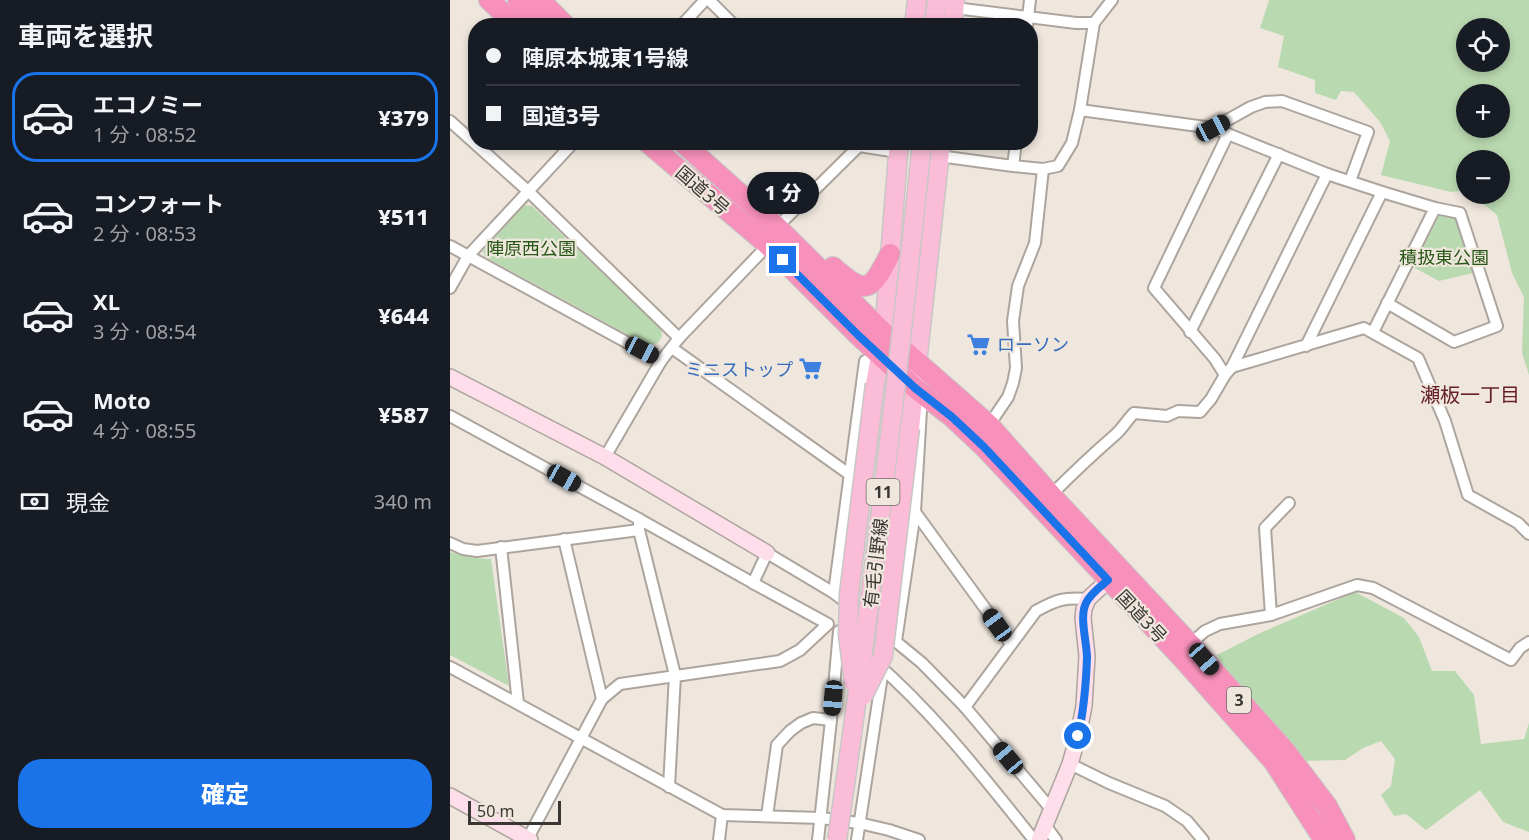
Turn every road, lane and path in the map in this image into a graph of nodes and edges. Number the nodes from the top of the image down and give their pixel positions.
1 (489, 0) edge
2 (518, 0) edge
3 (540, 0) edge
4 (707, 0) edge
5 (917, 0) edge
6 (937, 0) edge
7 (1030, 0) edge
8 (1112, 0) edge
9 (954, 11) edge
10 (508, 18) edge
11 (537, 18) edge
12 (558, 18) edge
13 (689, 18) edge
14 (726, 18) edge
15 (915, 18) edge
16 (935, 18) edge
17 (1006, 18) edge
18 (1028, 18) edge
19 (1038, 21) edge
20 (1094, 23) junction
21 (1080, 111) junction
22 (450, 121) edge
23 (1213, 128) junction
24 (1228, 134) junction
25 (468, 137) edge
26 (482, 150) edge
27 (567, 150) edge
28 (656, 150) edge
29 (691, 150) edge
30 (852, 150) edge
31 (899, 150) edge
32 (921, 150) edge
33 (940, 150) edge
34 (944, 150) edge
35 (1015, 150) edge
36 (1279, 154) junction
37 (1013, 166) junction
38 (1043, 169) junction
39 (1328, 174) junction
40 (1350, 181) junction
41 (528, 192) junction
42 (1382, 192) junction
43 (1435, 208) junction
44 (777, 227) junction
45 (768, 245) junction
46 (450, 246) edge
47 (890, 254) junction
48 (468, 256) junction
49 (450, 288) edge
50 (1387, 303) junction
51 (1190, 332) junction
52 (1373, 332) junction
53 (884, 333) junction
54 (679, 338) junction
55 (1306, 346) junction
56 (672, 348) junction
57 (880, 355) junction
58 (661, 361) junction
59 (916, 362) junction
60 (1229, 371) junction
61 (450, 376) edge
62 (915, 388) junction
63 (450, 416) edge
64 (989, 425) junction
65 (604, 457) junction
66 (849, 474) junction
67 (1051, 495) junction
68 (1289, 503) dead end
69 (915, 512) junction
70 (639, 524) junction
71 (1529, 534) edge
72 (564, 539) junction
73 (450, 543) edge
74 (501, 547) junction
75 (766, 553) junction
76 (1114, 574) junction
77 (753, 583) junction
78 (834, 593) junction
79 (1088, 600) junction
80 (1271, 615) junction
81 (828, 624) junction
82 (839, 632) junction
83 (896, 641) junction
84 (1529, 642) edge
85 (1011, 644) junction
86 (1190, 644) junction
87 (450, 667) edge
88 (883, 669) junction
89 (675, 675) junction
90 (602, 699) junction
91 (518, 703) junction
92 (965, 707) junction
93 (857, 708) junction
94 (831, 720) junction
95 (582, 739) junction
96 (1070, 764) junction
97 (669, 787) junction
98 (450, 796) edge
99 (1051, 809) junction
100 (722, 815) junction
101 (767, 816) junction
102 (821, 818) junction
103 (859, 823) junction
104 (1045, 825) junction
105 (528, 840) edge
106 (719, 840) edge
107 (818, 840) edge
108 (837, 840) edge
109 (857, 840) edge
110 (919, 840) edge
111 (1034, 840) edge
112 (1039, 840) edge
113 (1056, 840) edge
114 (1203, 840) edge
115 (1324, 840) edge
116 (1345, 840) edge

1 - 10 highway
2 - 11 highway
3 - 12 highway
4 - 13 street
4 - 14 street
5 - 15 main road
6 - 16 main road
7 - 18 street
8 - 20 street
9 - 17 street
19 - 20 street
20 - 21 street
21 - 23 street
21 - 38 street
22 - 25 street
23 - 24 street
23 - 40 street
24 - 36 street
24 - 51 street
26 - 41 street
27 - 41 street
28 - 45 highway, 国道3号 / 3
29 - 44 highway, 国道3号 / 3
30 - 44 street
31 - 47 main road
32 - 93 main road, 有毛引野線 / 11, bridge
33 - 59 main road
34 - 37 street
35 - 37 street
36 - 39 street
36 - 51 street
37 - 38 street
38 - 64 street
39 - 40 street
39 - 60 street
40 - 42 street
41 - 48 street
41 - 54 street
42 - 43 street
42 - 55 street
43 - 50 street
43 - 50 street
44 - 47 highway
44 - 53 highway, 国道3号 / 3
45 - 54 street
45 - 57 highway, 国道3号 / 3
46 - 48 street
47 - 53 main road
48 - 49 street
48 - 58 street
50 - 52 street
51 - 60 street
52 - 55 street
52 - 71 street
53 - 57 main road
53 - 59 highway, 国道3号 / 3
54 - 56 street
55 - 60 street
56 - 58 street
56 - 66 street
57 - 62 highway, 国道3号 / 3
57 - 66 street
57 - 93 main road, bridge
58 - 65 street
59 - 62 main road
59 - 64 highway, 国道3号 / 3
60 - 67 street
61 - 65 street
62 - 69 street
62 - 76 highway, 国道3号 / 3
62 - 93 main road, bridge
63 - 70 street
64 - 67 highway, 国道3号 / 3
65 - 75 street
66 - 69 street
66 - 78 street
67 - 76 highway, 国道3号 / 3
68 - 80 street
69 - 83 street
69 - 85 street
70 - 72 street
70 - 77 street
70 - 89 street
72 - 74 street
72 - 90 street
73 - 74 street
74 - 91 street
75 - 77 street
75 - 78 street
76 - 79 street
76 - 86 highway, 国道3号 / 3
76 - 115 highway, 国道3号 / 3
77 - 81 street
78 - 83 street
79 - 85 street
79 - 96 street
80 - 84 street
80 - 86 street
81 - 82 street
81 - 89 street
82 - 88 street
82 - 94 street
83 - 92 street
85 - 92 street
86 - 116 highway, 国道3号 / 3
87 - 91 street
88 - 103 street
88 - 111 street
89 - 90 street
89 - 97 street
90 - 95 street
91 - 95 street
92 - 99 street
93 - 108 main road, 有毛引野線 / 11, bridge
94 - 101 street
94 - 102 street
95 - 97 street
95 - 105 street
96 - 99 street
96 - 114 street
97 - 100 street
98 - 105 street
99 - 104 street
100 - 101 street
100 - 106 street
101 - 102 street
102 - 103 street
102 - 107 street
103 - 109 street
103 - 110 street
104 - 112 street
104 - 113 street

